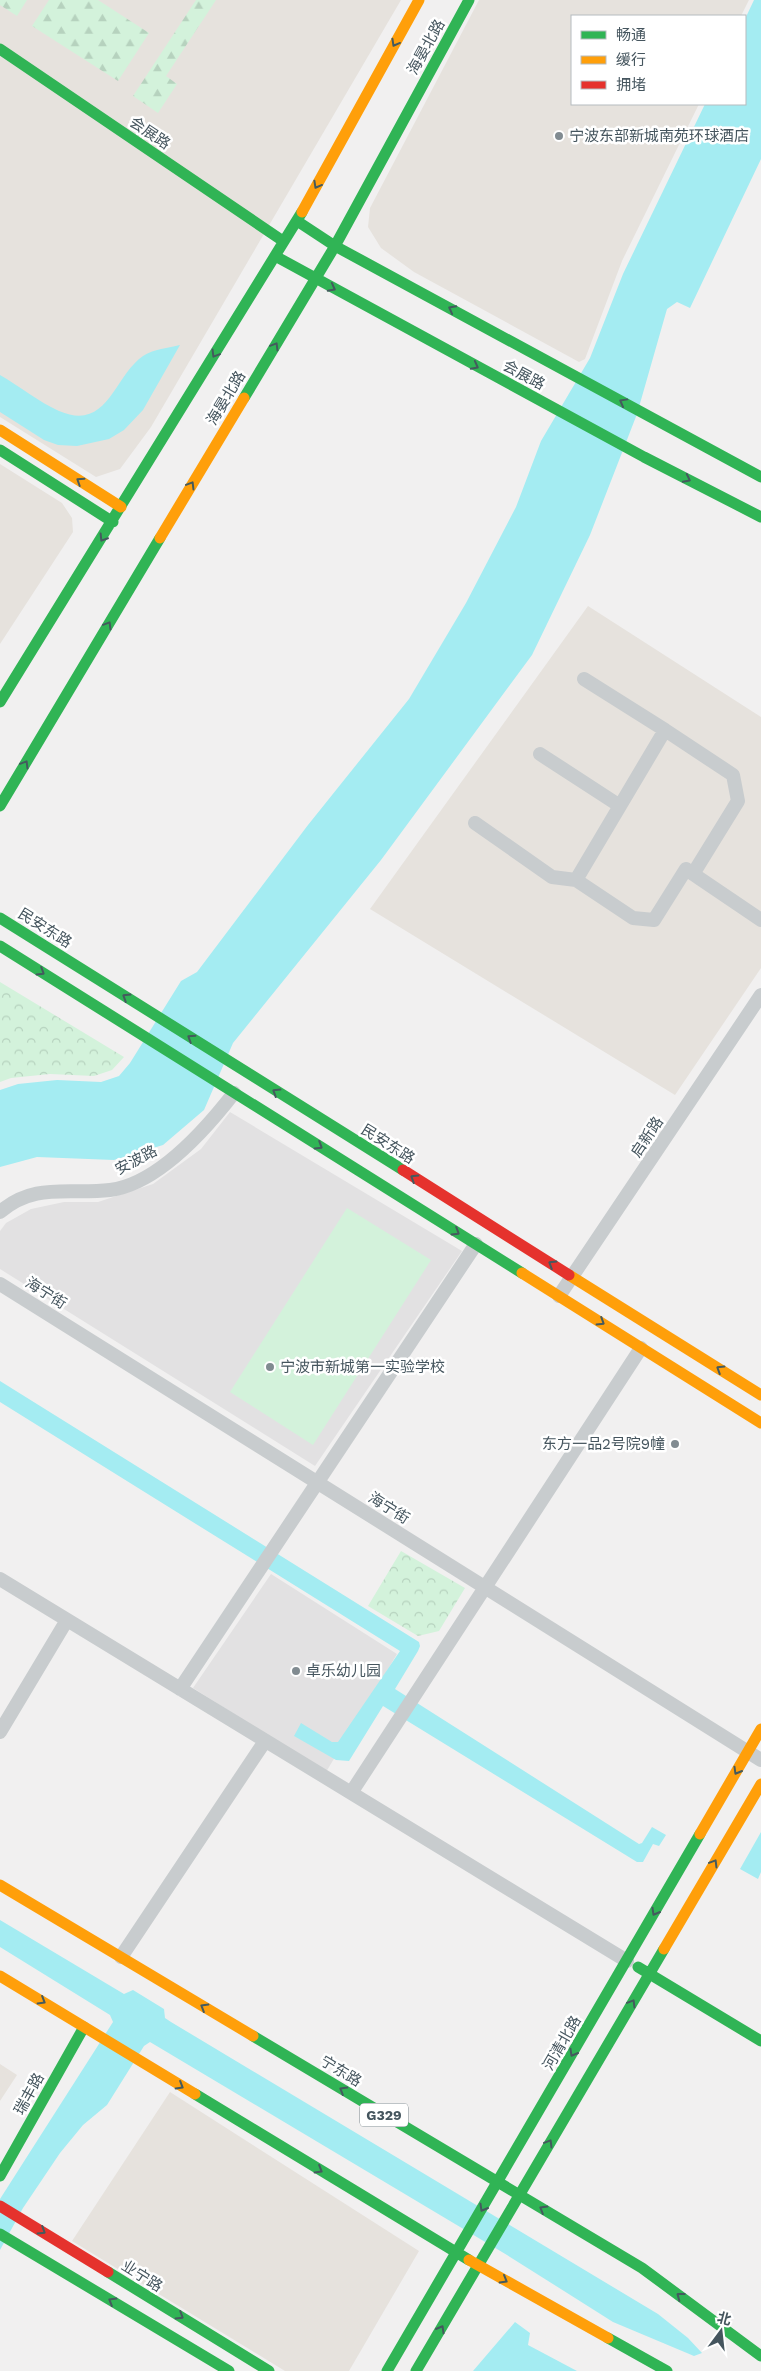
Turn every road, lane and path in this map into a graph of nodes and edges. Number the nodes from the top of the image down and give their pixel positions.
1 (419, 0) edge
2 (469, 0) edge
3 (0, 50) edge
4 (297, 221) junction
5 (283, 241) junction
6 (335, 246) junction
7 (275, 256) junction
8 (315, 279) junction
9 (0, 430) edge
10 (0, 450) edge
11 (761, 477) edge
12 (121, 507) junction
13 (761, 517) edge
14 (112, 522) junction
15 (584, 679) dead end
16 (0, 702) edge
17 (665, 730) junction
18 (540, 754) dead end
19 (0, 806) edge
20 (620, 806) junction
21 (475, 823) dead end
22 (692, 874) junction
23 (576, 880) junction
24 (0, 918) edge
25 (761, 920) edge
26 (0, 946) edge
27 (761, 995) edge
28 (234, 1093) junction
29 (0, 1212) edge
30 (476, 1244) junction
31 (572, 1277) junction
32 (0, 1284) edge
33 (559, 1296) junction
34 (641, 1348) junction
35 (761, 1395) edge
36 (761, 1423) edge
37 (317, 1482) junction
38 (0, 1579) edge
39 (486, 1588) junction
40 (67, 1620) junction
41 (180, 1689) junction
42 (761, 1729) edge
43 (0, 1732) edge
44 (265, 1741) junction
45 (748, 1752) junction
46 (761, 1760) edge
47 (761, 1784) edge
48 (351, 1793) junction
49 (0, 1884) edge
50 (121, 1957) junction
51 (627, 1961) junction
52 (649, 1974) junction
53 (0, 1976) edge
54 (84, 2027) junction
55 (761, 2041) edge
56 (0, 2176) edge
57 (497, 2183) junction
58 (518, 2195) junction
59 (0, 2206) edge
60 (0, 2234) edge
61 (457, 2253) junction
62 (477, 2265) junction
63 (761, 2356) edge
64 (229, 2371) edge
65 (269, 2371) edge
66 (387, 2371) edge
67 (416, 2371) edge
68 (667, 2371) edge

1 -> 4 main road, 海晏北路
2 - 6 main road, 海晏北路
3 - 5 main road, 会展路
4 - 5 main road, 海晏北路
4 - 6 main road, 会展路
5 - 7 main road, 海晏北路
6 - 8 main road, 海晏北路
11 -> 6 main road, 会展路
7 - 8 main road, 会展路
7 -> 12 main road, 海晏北路
8 -> 13 main road, 会展路
19 -> 8 main road, 海晏北路
12 -> 9 main road
10 - 14 main road
12 - 14 main road, 海晏北路
14 -> 16 main road, 海晏北路
15 - 17 street
17 - 20 street
17 - 22 street
18 - 20 street
20 - 23 street
21 - 23 street
22 - 23 street
22 - 25 street
31 -> 24 main road, 民安东路
26 -> 28 main road
27 - 31 street, 启新路
28 - 29 street, 安波路
28 -> 30 main road
30 - 33 main road
30 - 37 street
31 - 33 street, 启新路
35 -> 31 main road, 民安东路
32 - 37 street, 海宁街
33 -> 34 main road
34 - 36 main road
34 - 39 street
37 - 39 street, 海宁街
37 - 41 street
38 - 40 street
39 - 45 street, 海宁街
39 - 48 street
40 - 41 street
40 - 43 street
41 - 44 street
42 - 45 main road, 河清北路
44 - 48 street
44 - 50 street
45 - 46 street, 海宁街
45 -> 51 main road, 河清北路
52 -> 47 main road
48 - 51 street
49 - 50 main road, 宁东路 / G329
57 -> 50 main road, 宁东路 / G329
51 - 52 main road
51 -> 57 main road, 河清北路
52 - 55 main road
58 -> 52 main road
53 -> 54 main road
54 - 56 main road, 瑞丰路
54 -> 61 main road
57 - 58 main road, 宁东路 / G329
57 -> 61 main road, 河清北路
58 - 62 main road
63 -> 58 main road, 宁东路 / G329
59 -> 65 main road, 业宁路
64 -> 60 main road
61 - 62 main road
61 - 66 main road, 河清北路
67 -> 62 main road
62 -> 68 main road

